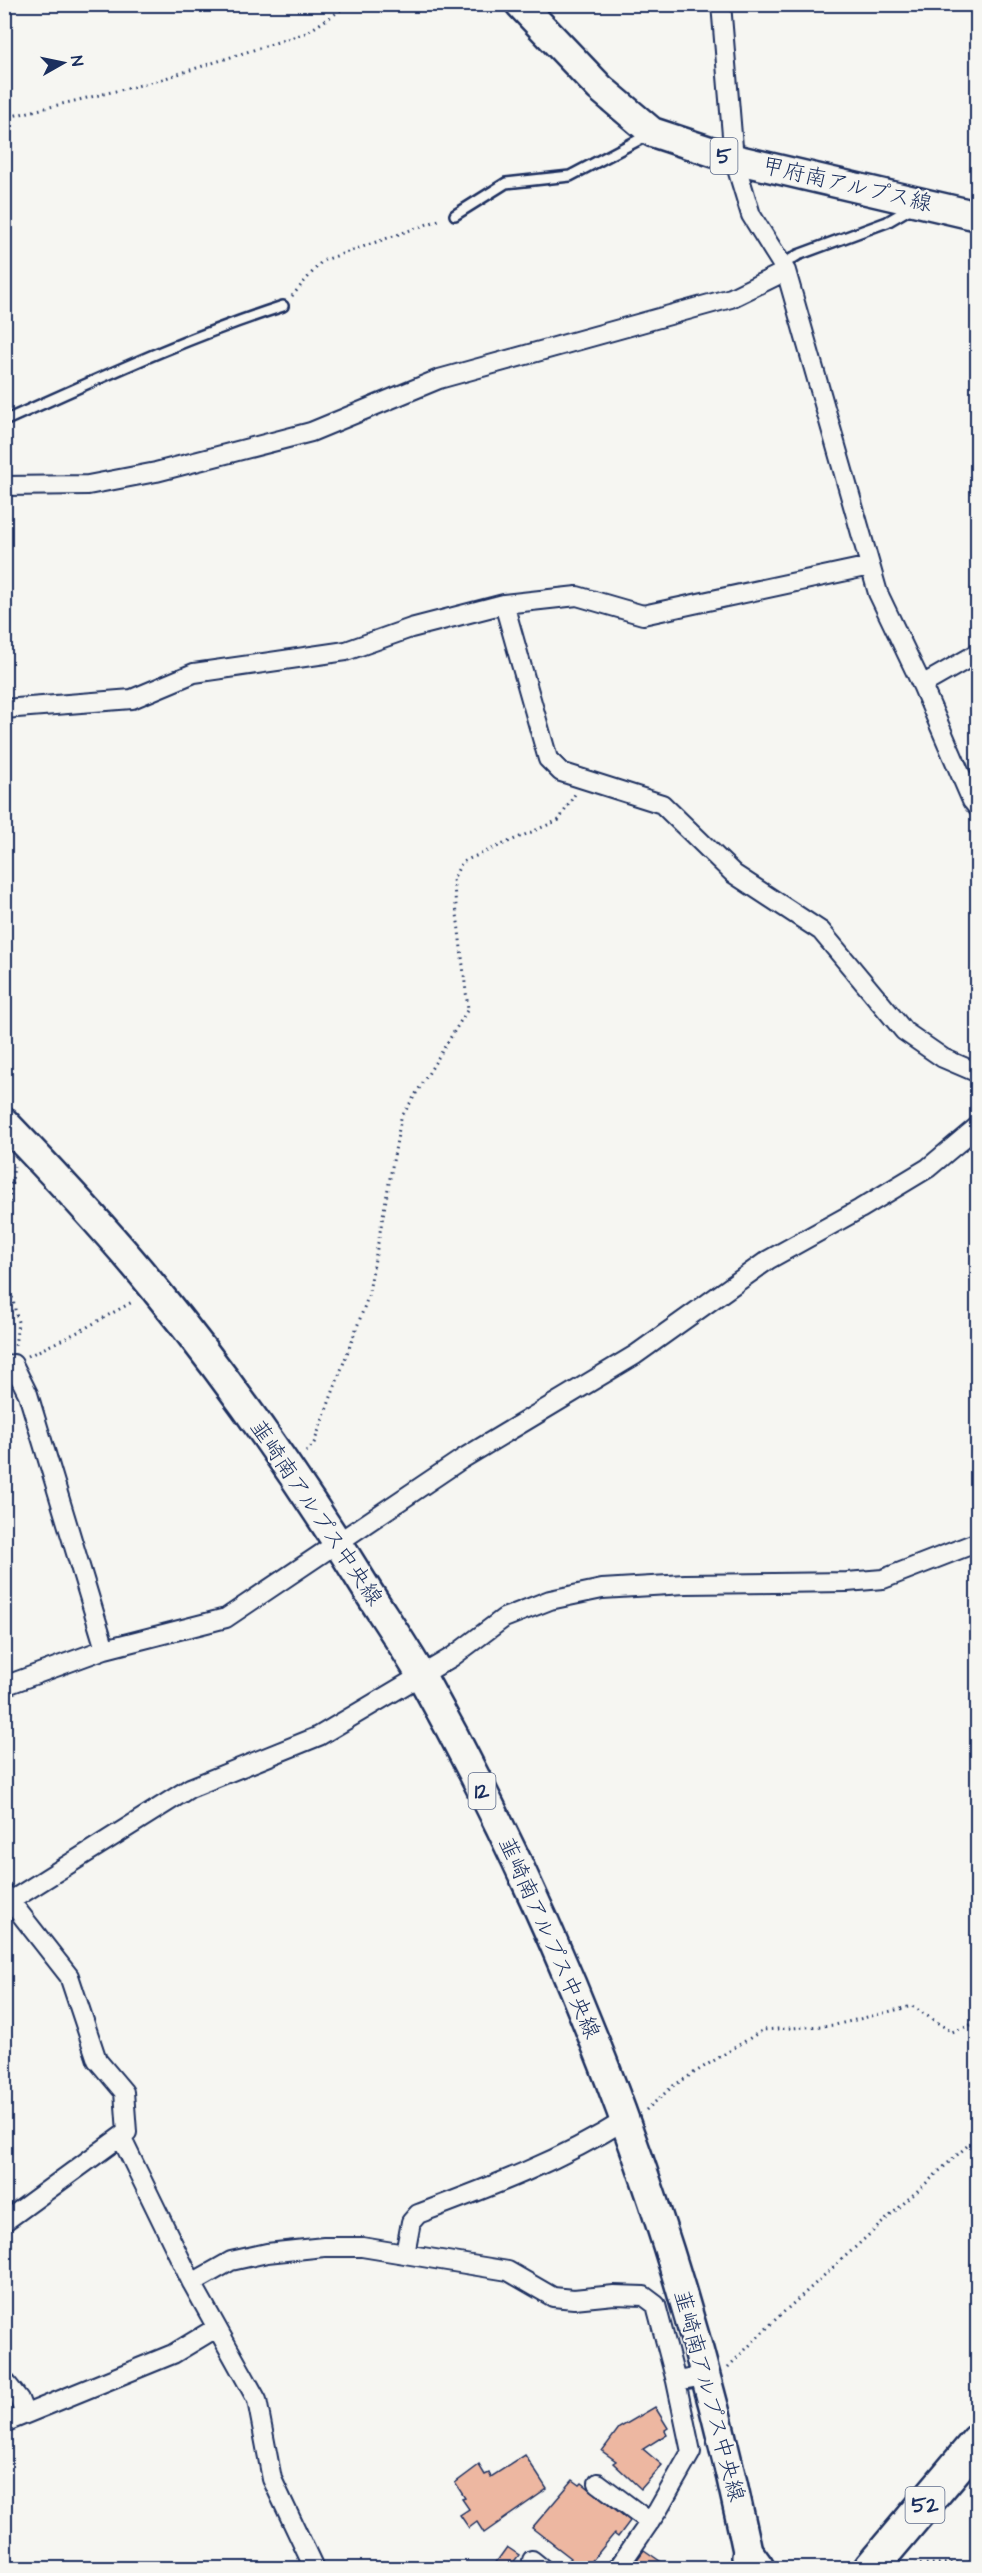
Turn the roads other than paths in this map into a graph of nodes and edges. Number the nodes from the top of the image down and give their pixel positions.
1 (520, 4) edge
2 (721, 4) edge
3 (652, 132) junction
4 (734, 159) junction
5 (924, 201) junction
6 (455, 215) road end
7 (978, 216) edge
8 (784, 268) junction
9 (283, 306) road end
10 (4, 421) edge
11 (4, 486) edge
12 (870, 566) junction
13 (504, 604) junction
14 (978, 653) edge
15 (922, 685) junction
16 (4, 709) edge
17 (978, 808) edge
18 (978, 1073) edge
19 (4, 1122) edge
20 (978, 1126) edge
21 (9, 1368) edge
22 (337, 1541) junction
23 (978, 1542) edge
24 (105, 1650) junction
25 (421, 1675) junction
26 (4, 1686) edge
27 (6, 1899) edge
28 (625, 2120) junction
29 (121, 2136) junction
30 (4, 2222) edge
31 (405, 2254) junction
32 (192, 2283) junction
33 (216, 2328) junction
34 (705, 2376) junction
35 (4, 2380) edge
36 (676, 2381) junction
37 (25, 2414) junction
38 (4, 2423) edge
39 (978, 2441) edge
40 (598, 2483) dead end
41 (650, 2522) junction
42 (752, 2564) edge
43 (872, 2567) edge
44 (314, 2568) edge
45 (618, 2568) edge

1 - 3 main road, 甲府南アルプス線 / 5
2 - 4 street
3 - 4 main road, 甲府南アルプス線 / 5
3 - 6 lane
4 - 5 main road, 甲府南アルプス線 / 5
4 - 8 street
5 - 7 main road, 甲府南アルプス線 / 5
5 - 8 lane
8 - 11 street
8 - 12 street
9 - 10 lane
12 - 13 street
12 - 15 street
13 - 16 street
13 - 18 street
14 - 15 street
15 - 17 street
19 - 22 main road, 韮崎南アルプス中央線 / 12
20 - 22 street
21 - 24 street
22 - 24 street
22 - 25 main road, 韮崎南アルプス中央線 / 12
23 - 25 street
24 - 26 street
25 - 27 street
25 - 28 main road, 韮崎南アルプス中央線 / 12
27 - 29 street
28 - 31 street
28 - 34 main road, 韮崎南アルプス中央線 / 12
29 - 30 street
29 - 32 street
31 - 32 street
31 - 36 street
32 - 33 street
33 - 37 street
33 - 44 street
34 - 36 street
34 - 42 main road, 韮崎南アルプス中央線 / 12
35 - 37 street
36 - 41 street
37 - 38 street
39 - 43 highway, 52
40 - 41 street
41 - 45 street

